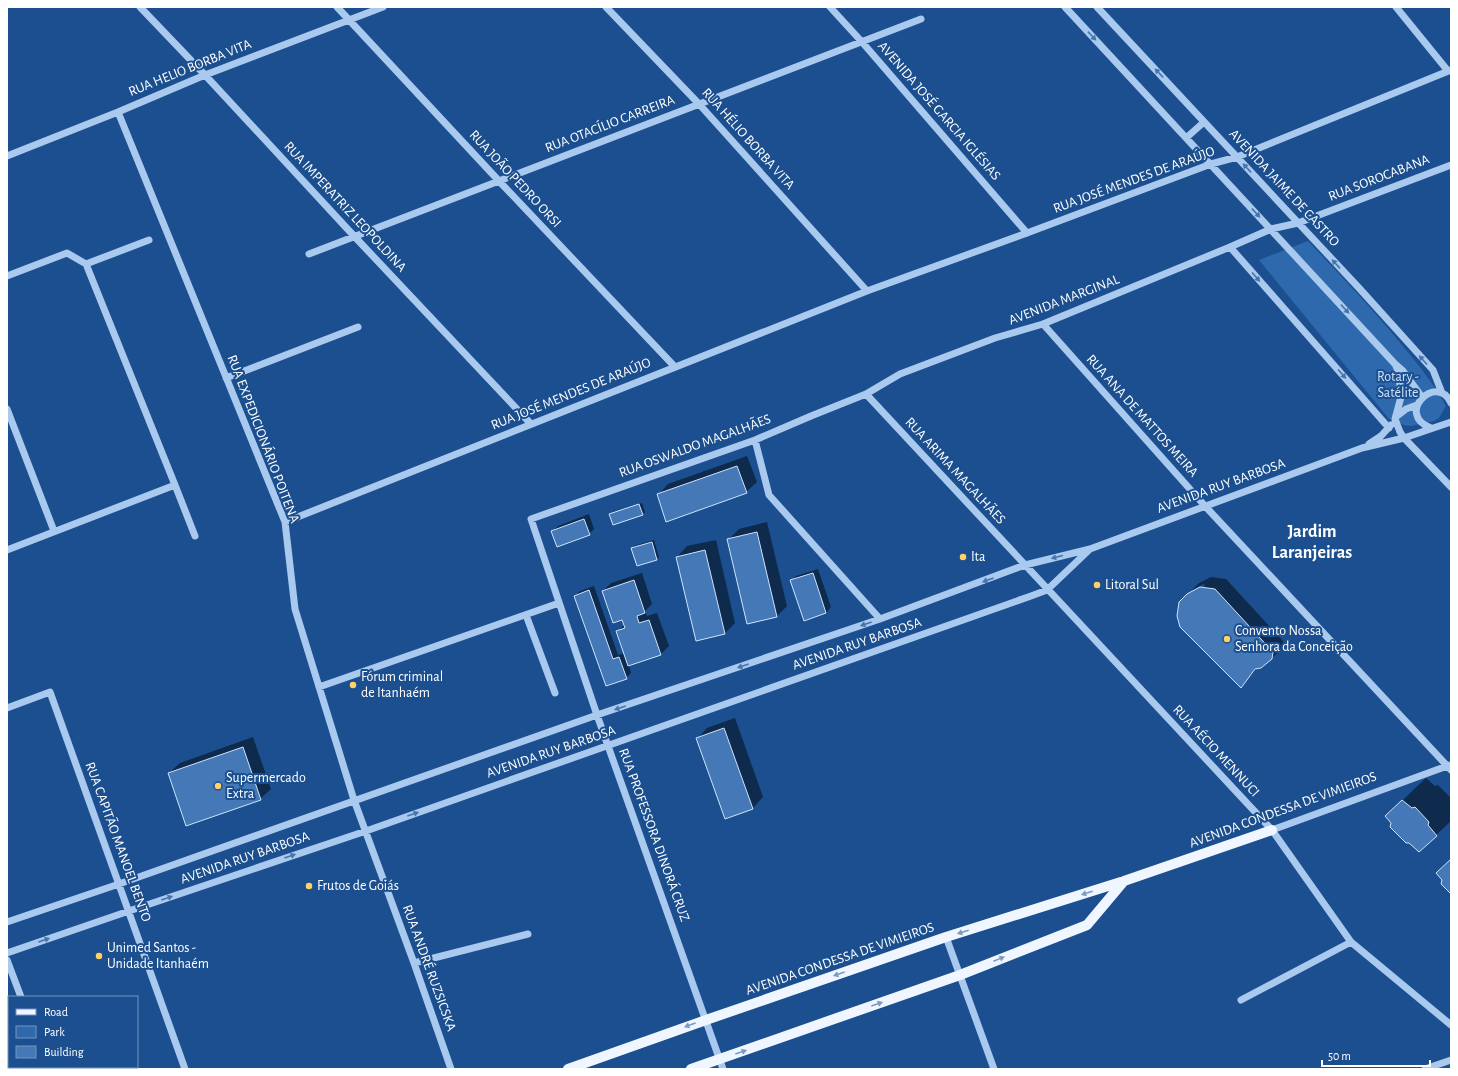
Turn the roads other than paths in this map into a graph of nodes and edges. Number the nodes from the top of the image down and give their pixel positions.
1 (140, 7) edge
2 (337, 7) edge
3 (383, 7) edge
4 (606, 7) edge
5 (830, 7) edge
6 (1065, 7) edge
7 (1097, 7) edge
8 (1396, 7) edge
9 (921, 19) dead end
10 (350, 20) junction
11 (862, 42) junction
12 (1449, 70) edge
13 (205, 75) junction
14 (699, 104) junction
15 (118, 112) junction
16 (1204, 122) junction
17 (1186, 138) junction
18 (7, 156) edge
19 (1237, 157) junction
20 (1210, 164) junction
21 (1451, 165) edge
22 (499, 181) junction
23 (1298, 223) junction
24 (1271, 229) junction
25 (1027, 233) junction
26 (354, 236) junction
27 (149, 240) dead end
28 (1230, 247) junction
29 (309, 254) dead end
30 (86, 264) junction
31 (7, 276) edge
32 (867, 291) junction
33 (1043, 324) junction
34 (358, 327) dead end
35 (1395, 364) junction
36 (675, 367) junction
37 (226, 378) junction
38 (1442, 393) junction
39 (866, 394) junction
40 (1422, 397) junction
41 (1450, 400) edge
42 (1417, 405) junction
43 (7, 409) edge
44 (1395, 419) junction
45 (1450, 421) edge
46 (531, 424) junction
47 (1389, 428) junction
48 (1431, 428) junction
49 (1404, 438) junction
50 (755, 440) junction
51 (1362, 448) junction
52 (175, 485) junction
53 (1451, 487) edge
54 (1205, 506) junction
55 (531, 519) joint
56 (285, 522) junction
57 (54, 531) junction
58 (195, 536) dead end
59 (1090, 549) junction
60 (7, 550) edge
61 (1024, 565) junction
62 (1047, 590) junction
63 (559, 603) junction
64 (526, 615) junction
65 (880, 619) junction
66 (319, 687) junction
67 (555, 693) dead end
68 (7, 708) edge
69 (597, 715) junction
70 (608, 746) junction
71 (1450, 767) edge
72 (354, 800) junction
73 (1272, 830) junction
74 (366, 831) junction
75 (1124, 881) junction
76 (119, 884) junction
77 (129, 911) junction
78 (7, 922) edge
79 (528, 934) dead end
80 (946, 938) junction
81 (1351, 942) junction
82 (7, 953) edge
83 (7, 960) edge
84 (414, 963) junction
85 (960, 975) junction
86 (21, 996) edge
87 (1241, 1000) dead end
88 (706, 1020) junction
89 (1451, 1025) edge
90 (1451, 1060) edge
91 (721, 1064) edge
92 (185, 1069) edge
93 (451, 1069) edge
94 (568, 1069) edge
95 (691, 1069) edge
96 (994, 1069) edge
97 (1425, 1069) edge

1 - 13 street, RUA IMPERATRIZ LEOPOLDINA
2 - 10 street, RUA JOÃO PEDRO ORSI
3 - 10 street, RUA HELIO BORBA VITA
4 - 14 street, RUA HÉLIO BORBA VITA
5 - 11 street, AVENIDA JOSÉ GARCIA IGLÉSIAS
6 -> 17 street
16 -> 7 street, AVENIDA JAIME DE CASTRO
8 - 12 street
9 - 11 street, RUA OTACÍLIO CARREIRA
10 - 13 street, RUA HELIO BORBA VITA
10 - 22 street, RUA JOÃO PEDRO ORSI
11 - 14 street, RUA OTACÍLIO CARREIRA
11 - 25 street, AVENIDA JOSÉ GARCIA IGLÉSIAS
12 - 19 street, RUA JOSÉ MENDES DE ARAÚJO
13 - 15 street, RUA HELIO BORBA VITA
13 - 26 street, RUA IMPERATRIZ LEOPOLDINA
14 - 22 street, RUA OTACÍLIO CARREIRA
14 - 32 street, RUA HÉLIO BORBA VITA
15 - 18 street, RUA HELIO BORBA VITA
15 - 37 street, RUA EXPEDICIONÁRIO POITENA
16 - 17 street
16 - 19 street, AVENIDA JAIME DE CASTRO
17 - 20 street
19 - 20 street, RUA JOSÉ MENDES DE ARAÚJO
23 -> 19 street, AVENIDA JAIME DE CASTRO
20 -> 24 street
20 - 25 street, RUA JOSÉ MENDES DE ARAÚJO
21 - 23 street, RUA SOROCABANA
22 - 26 street, RUA OTACÍLIO CARREIRA
22 - 36 street, RUA JOÃO PEDRO ORSI
23 - 24 street, RUA SOROCABANA
38 -> 23 street, AVENIDA JAIME DE CASTRO
24 - 28 street, AVENIDA MARGINAL
24 -> 35 street
25 - 32 street, RUA JOSÉ MENDES DE ARAÚJO
26 - 29 street, RUA OTACÍLIO CARREIRA
26 - 46 street, RUA IMPERATRIZ LEOPOLDINA
27 - 30 street
28 - 33 street, AVENIDA MARGINAL
28 -> 47 street
30 - 31 street
30 - 52 street
32 - 36 street, RUA JOSÉ MENDES DE ARAÚJO
33 - 39 street, AVENIDA MARGINAL
33 - 54 street, RUA ANA DE MATTOS MEIRA
34 - 37 street
35 - 40 street
35 - 44 street
36 - 46 street, RUA JOSÉ MENDES DE ARAÚJO
37 - 56 street, RUA EXPEDICIONÁRIO POITENA
38 - 40 street
38 - 41 street
39 - 50 street, RUA OSWALDO MAGALHÃES
39 - 61 street, RUA ARIMA MAGALHÃES
40 - 42 street
42 - 44 street, AVENIDA RUY BARBOSA
42 - 48 street
43 - 57 street
44 - 47 street, AVENIDA RUY BARBOSA
44 - 49 street
45 - 48 street, AVENIDA RUY BARBOSA
46 - 56 street, RUA JOSÉ MENDES DE ARAÚJO
47 - 51 street, AVENIDA RUY BARBOSA
48 - 49 street, AVENIDA RUY BARBOSA
49 - 51 street, AVENIDA RUY BARBOSA
49 - 53 street
50 - 55 street, RUA OSWALDO MAGALHÃES
50 - 65 street
51 - 54 street, AVENIDA RUY BARBOSA
52 - 57 street
52 - 58 street
54 - 59 street, AVENIDA RUY BARBOSA
54 - 71 street, RUA ANA DE MATTOS MEIRA
55 - 63 street, RUA PROFESSORA DINORÁ CRUZ
56 - 66 street, RUA EXPEDICIONÁRIO POITENA
57 - 60 street
59 -> 61 street, AVENIDA RUY BARBOSA
59 - 62 street, AVENIDA RUY BARBOSA
61 - 62 street, RUA AÉCIO MENNUCI
61 -> 65 street, AVENIDA RUY BARBOSA
62 - 70 street, AVENIDA RUY BARBOSA
62 - 73 street, RUA AÉCIO MENNUCI
63 - 64 street
63 - 69 street, RUA PROFESSORA DINORÁ CRUZ
64 - 66 street
64 - 67 street
65 -> 69 street, AVENIDA RUY BARBOSA
66 - 72 street, RUA EXPEDICIONÁRIO POITENA
68 - 76 street, RUA CAPITÃO MANOEL BENTO
69 - 70 street, RUA PROFESSORA DINORÁ CRUZ
69 - 72 street, AVENIDA RUY BARBOSA
74 -> 70 street, AVENIDA RUY BARBOSA
70 - 88 street, RUA PROFESSORA DINORÁ CRUZ
71 - 73 street, AVENIDA CONDESSA DE VIMIEIROS
72 - 74 street, RUA EXPEDICIONÁRIO POITENA
72 - 76 street, AVENIDA RUY BARBOSA
73 - 75 main road, AVENIDA CONDESSA DE VIMIEIROS
73 - 81 street, RUA AÉCIO MENNUCI
77 -> 74 street, AVENIDA RUY BARBOSA
74 - 84 street, RUA ANDRÉ RUZSICSKA
75 -> 80 main road, AVENIDA CONDESSA DE VIMIEIROS
85 -> 75 main road
76 - 77 street, RUA CAPITÃO MANOEL BENTO
76 - 78 street, AVENIDA RUY BARBOSA
82 -> 77 street, AVENIDA RUY BARBOSA
77 - 92 street, RUA CAPITÃO MANOEL BENTO
79 - 84 street
80 - 85 street
80 -> 88 main road, AVENIDA CONDESSA DE VIMIEIROS
81 - 87 street
81 - 89 street, RUA AÉCIO MENNUCI
83 - 86 street
84 - 93 street, RUA ANDRÉ RUZSICSKA
91 -> 85 main road
85 - 96 street
88 - 91 street, RUA PROFESSORA DINORÁ CRUZ
88 -> 94 main road, AVENIDA CONDESSA DE VIMIEIROS
90 - 97 street
91 - 95 main road

